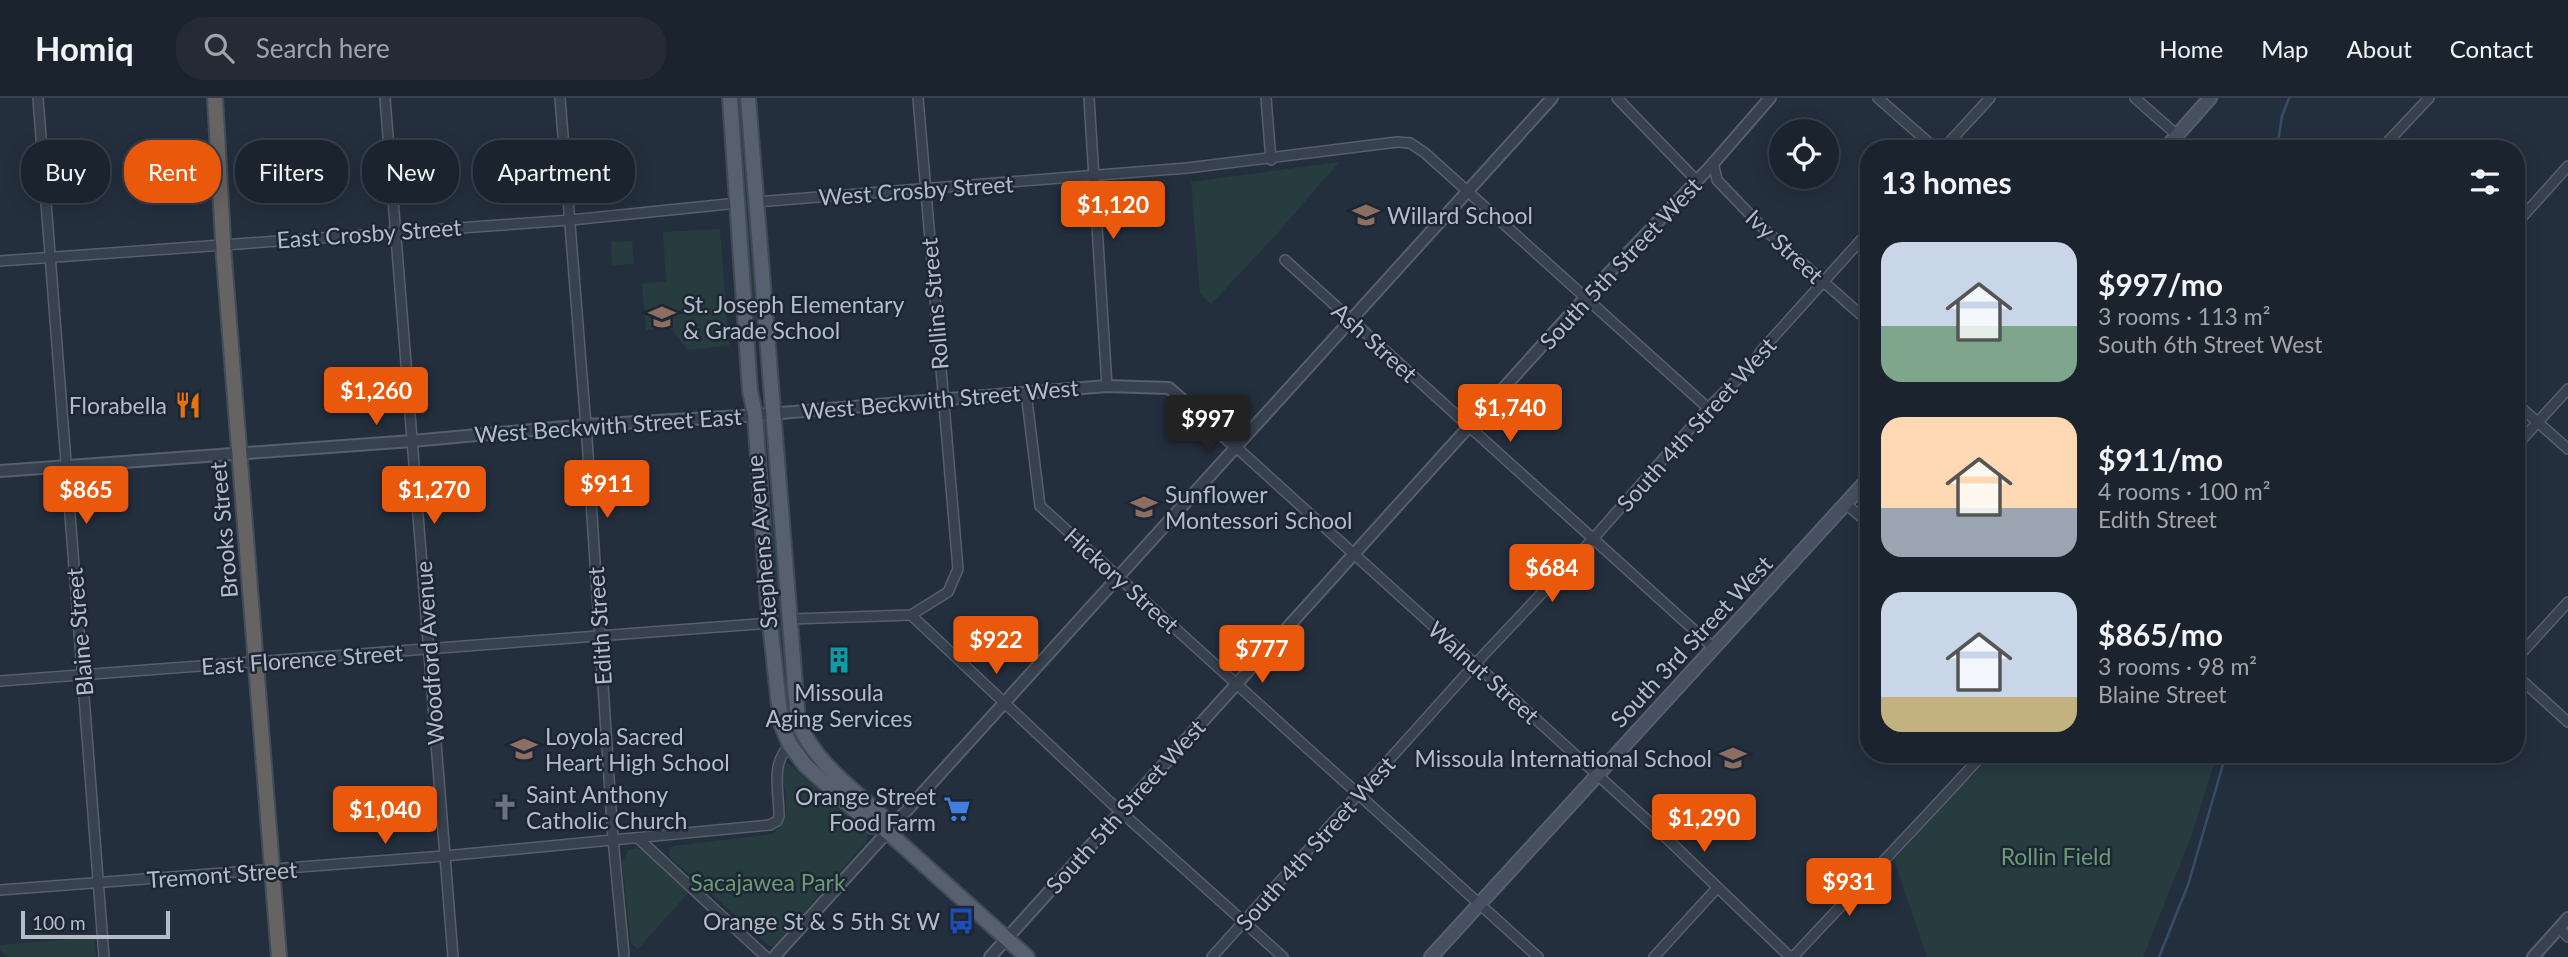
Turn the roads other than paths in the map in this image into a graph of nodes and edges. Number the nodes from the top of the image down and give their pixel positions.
1 (38, 98) edge
2 (215, 98) edge
3 (385, 98) edge
4 (560, 98) edge
5 (730, 98) edge
6 (748, 98) edge
7 (918, 98) edge
8 (1089, 98) edge
9 (1266, 98) edge
10 (1552, 98) edge
11 (1617, 98) edge
12 (1770, 98) edge
13 (1878, 98) edge
14 (1990, 98) edge
15 (2135, 98) edge
16 (2210, 98) edge
17 (2429, 98) edge
18 (2177, 135) junction
19 (1926, 140) edge
20 (1951, 140) edge
21 (2173, 140) edge
22 (2389, 140) edge
23 (1271, 160) junction
24 (1713, 162) junction
25 (2568, 166) edge
26 (1094, 176) junction
27 (1696, 180) junction
28 (924, 190) junction
29 (1467, 192) junction
30 (755, 202) junction
31 (737, 203) junction
32 (2525, 214) edge
33 (571, 220) junction
34 (396, 230) junction
35 (1860, 241) edge
36 (223, 243) junction
37 (52, 257) junction
38 (1285, 260) dead end
39 (0, 261) edge
40 (1824, 282) junction
41 (1585, 298) junction
42 (1860, 314) edge
43 (1351, 321) junction
44 (1107, 386) junction
45 (2568, 389) edge
46 (1026, 392) junction
47 (942, 398) junction
48 (1708, 408) junction
49 (2525, 411) edge
50 (773, 413) junction
51 (755, 414) junction
52 (2538, 422) junction
53 (586, 425) junction
54 (1469, 427) junction
55 (2525, 436) edge
56 (412, 441) junction
57 (1236, 447) junction
58 (2568, 449) edge
59 (239, 452) junction
60 (66, 466) junction
61 (0, 471) edge
62 (1860, 488) edge
63 (1846, 504) junction
64 (1860, 516) edge
65 (1592, 540) junction
66 (1353, 555) junction
67 (1119, 578) junction
68 (2568, 601) edge
69 (911, 615) junction
70 (790, 619) junction
71 (771, 623) junction
72 (600, 636) junction
73 (1714, 649) junction
74 (2525, 649) edge
75 (429, 650) junction
76 (257, 662) junction
77 (1476, 663) junction
78 (83, 675) junction
79 (0, 681) edge
80 (1237, 682) junction
81 (2525, 683) edge
82 (1004, 705) junction
83 (2568, 722) edge
84 (790, 745) junction
85 (1975, 763) edge
86 (1596, 774) junction
87 (1360, 794) junction
88 (1120, 811) junction
89 (884, 829) junction
90 (613, 839) junction
91 (639, 839) junction
92 (444, 856) junction
93 (273, 870) junction
94 (99, 883) junction
95 (1717, 888) junction
96 (0, 890) edge
97 (1480, 903) junction
98 (2568, 918) edge
99 (1243, 922) junction
100 (2563, 933) edge
101 (1007, 938) junction
102 (623, 949) dead end
103 (104, 957) edge
104 (279, 957) edge
105 (453, 957) edge
106 (766, 957) edge
107 (774, 957) edge
108 (989, 957) edge
109 (1027, 957) edge
110 (1212, 957) edge
111 (1283, 957) edge
112 (1431, 957) edge
113 (1538, 957) edge
114 (1654, 957) edge
115 (1792, 957) edge
116 (2533, 957) edge

1 - 37 street, Blaine Street
2 - 36 highway, Brooks Street
3 - 34 street, Woodford Avenue
4 - 33 street, Edith Street
5 - 31 main road, Stephens Avenue
6 - 30 main road, Stephens Avenue
7 - 28 street, Rollins Street
8 - 26 street
9 - 23 street
10 - 29 street
11 - 27 street
12 - 24 street, South 5th Street West
13 - 19 street
14 - 20 street
15 - 18 street
16 - 18 main road
17 - 22 street
18 - 21 main road
23 - 26 street, West Crosby Street
23 - 29 street, West Crosby Street
24 - 27 street, South 5th Street West
24 - 40 street, Ivy Street
25 - 32 street
26 - 28 street, West Crosby Street
26 - 44 street
27 - 41 street, South 5th Street West
28 - 30 street, West Crosby Street
28 - 47 street, Rollins Street
29 - 41 street
29 - 43 street
30 - 50 main road, Stephens Avenue
31 - 33 street, East Crosby Street
31 - 51 main road, Stephens Avenue
33 - 34 street, East Crosby Street
33 - 53 street, Edith Street
34 - 36 street, East Crosby Street
34 - 56 street, Woodford Avenue
35 - 40 street, South 4th Street West
36 - 37 street, East Crosby Street
36 - 59 highway, Brooks Street
37 - 39 street, East Crosby Street
37 - 60 street, Blaine Street
38 - 43 street, Ash Street
40 - 42 street, Ivy Street
40 - 48 street, South 4th Street West
41 - 48 street
41 - 54 street, South 5th Street West
43 - 54 street, Ash Street
43 - 57 street
44 - 46 street, West Beckwith Street West
44 - 57 street, West Beckwith Street West
45 - 52 street
46 - 47 street, West Beckwith Street West
46 - 67 street, Hickory Street
47 - 50 street, West Beckwith Street West
47 - 69 street, Rollins Street
48 - 65 street, South 4th Street West
49 - 52 street
50 - 51 street, West Beckwith Street West
50 - 70 main road, Stephens Avenue
51 - 53 street, West Beckwith Street East
51 - 71 main road, Stephens Avenue
52 - 55 street
52 - 58 street
53 - 56 street, West Beckwith Street East
53 - 72 street, Edith Street
54 - 65 street, Ash Street
54 - 66 street, South 5th Street West
56 - 59 street, West Beckwith Street East
56 - 75 street, Woodford Avenue
57 - 66 street, Walnut Street
57 - 67 street
59 - 60 street, West Beckwith Street East
59 - 76 highway, Brooks Street
60 - 61 street, West Beckwith Street East
60 - 78 street, Blaine Street
62 - 63 main road, South 3rd Street West
63 - 64 street
63 - 73 main road, South 3rd Street West
65 - 73 street, Ash Street
65 - 77 street, South 4th Street West
66 - 77 street, Walnut Street
66 - 80 street, South 5th Street West
67 - 80 street, Hickory Street
67 - 82 street
68 - 74 street
69 - 70 street
69 - 82 street
70 - 89 main road, Stephens Avenue
71 - 72 street, East Florence Street
71 - 84 main road, Stephens Avenue
72 - 75 street, East Florence Street
72 - 90 street, Edith Street
73 - 86 main road, South 3rd Street West
75 - 76 street, East Florence Street
75 - 92 street, Woodford Avenue
76 - 78 street, East Florence Street
76 - 93 highway, Brooks Street
77 - 86 street, Walnut Street
77 - 87 street, South 4th Street West
78 - 79 street, East Florence Street
78 - 94 street, Blaine Street
80 - 87 street, Hickory Street
80 - 88 street, South 5th Street West
81 - 83 street
82 - 88 street
82 - 89 street
84 - 89 main road, Stephens Avenue
84 - 91 street, Tremont Street
85 - 115 street
86 - 95 street, Walnut Street
86 - 97 main road, South 3rd Street West
87 - 97 street, Hickory Street
87 - 99 street, South 4th Street West
88 - 99 street
88 - 101 street, South 5th Street West
89 - 101 main road
89 - 107 street
90 - 91 street, Tremont Street
90 - 92 street, Tremont Street
90 - 102 street, Edith Street
91 - 106 street
92 - 93 street, Tremont Street
92 - 105 street, Woodford Avenue
93 - 94 street, Tremont Street
93 - 104 highway, Brooks Street
94 - 96 street, Tremont Street
94 - 103 street, Blaine Street
95 - 114 street
95 - 115 street, Walnut Street
97 - 112 main road, South 3rd Street West
97 - 113 street, Hickory Street
98 - 100 street
99 - 110 street, South 4th Street West
99 - 111 street
100 - 116 street
101 - 108 street, South 5th Street West
101 - 109 main road

